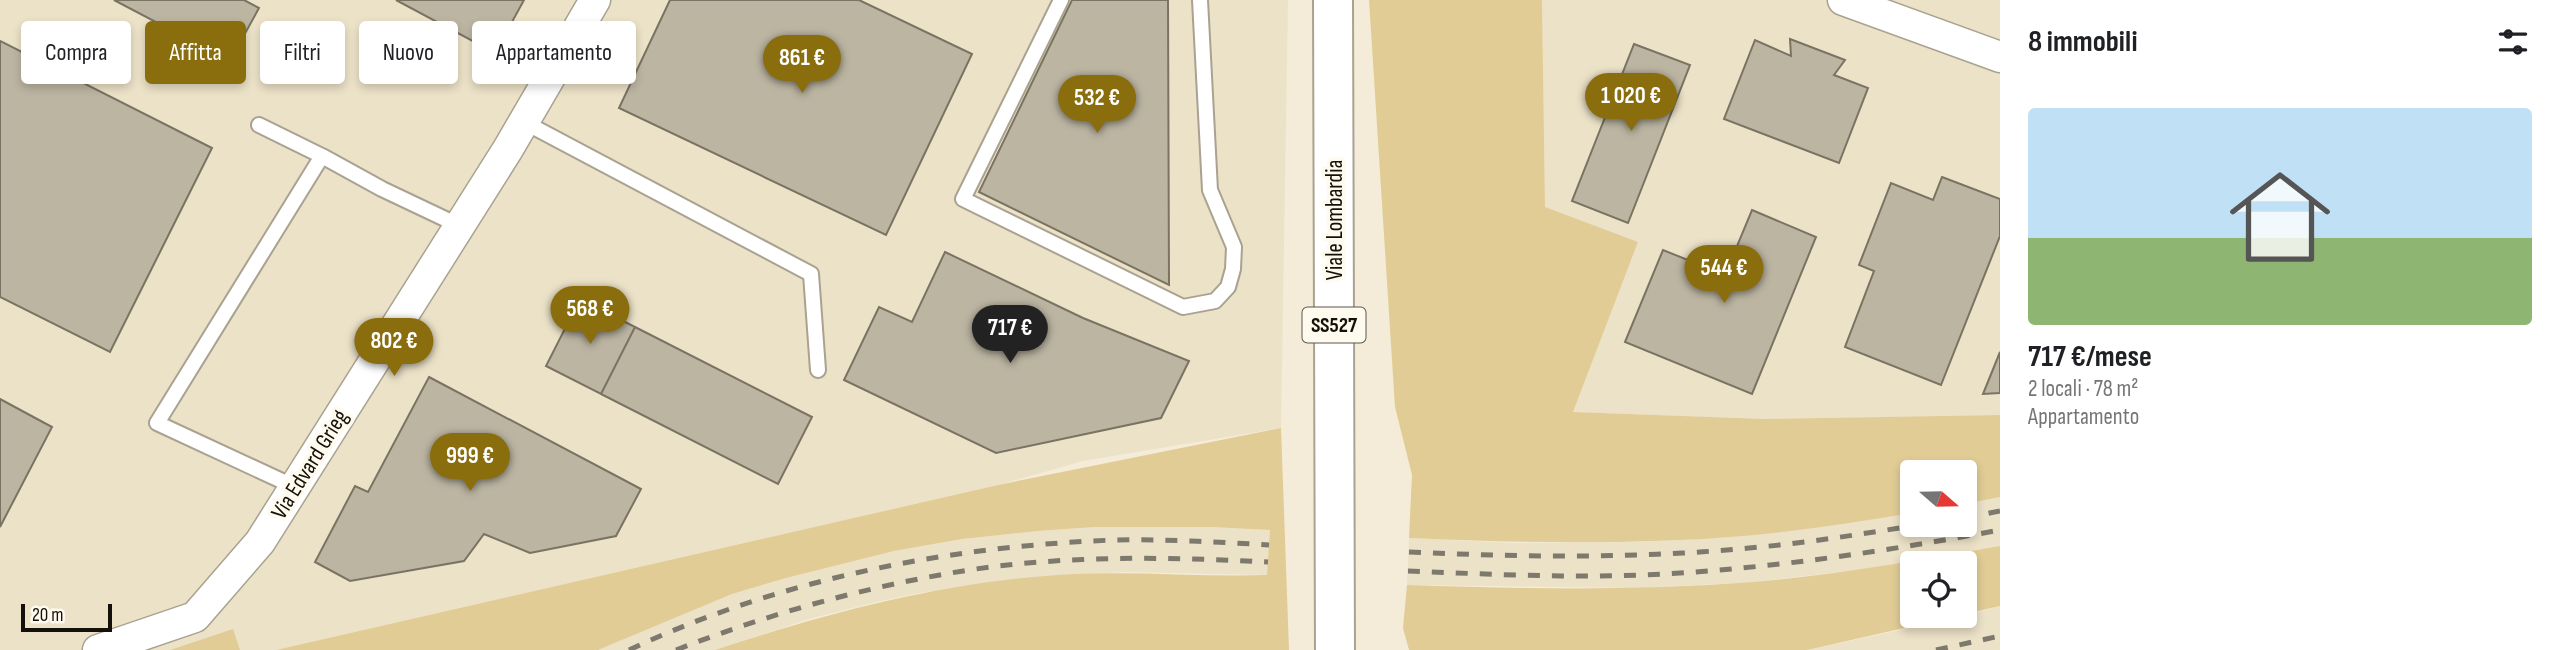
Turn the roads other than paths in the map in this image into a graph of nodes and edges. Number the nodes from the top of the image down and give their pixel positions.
1 (595, 0) edge
2 (1061, 0) edge
3 (1200, 0) edge
4 (1333, 0) edge
5 (1861, 3) edge
6 (2000, 57) edge
7 (524, 122) junction
8 (259, 125) dead end
9 (322, 156) junction
10 (460, 226) junction
11 (818, 370) dead end
12 (295, 487) junction
13 (99, 650) edge
14 (1335, 650) edge

1 - 7 street, Via Edvard Grieg
2 - 3 lane
4 - 14 main road, Viale Lombardia / SS527
5 - 6 street
7 - 10 street, Via Edvard Grieg
7 - 11 lane
8 - 9 lane
9 - 10 lane
9 - 12 lane
10 - 12 street, Via Edvard Grieg
12 - 13 street, Via Edvard Grieg

